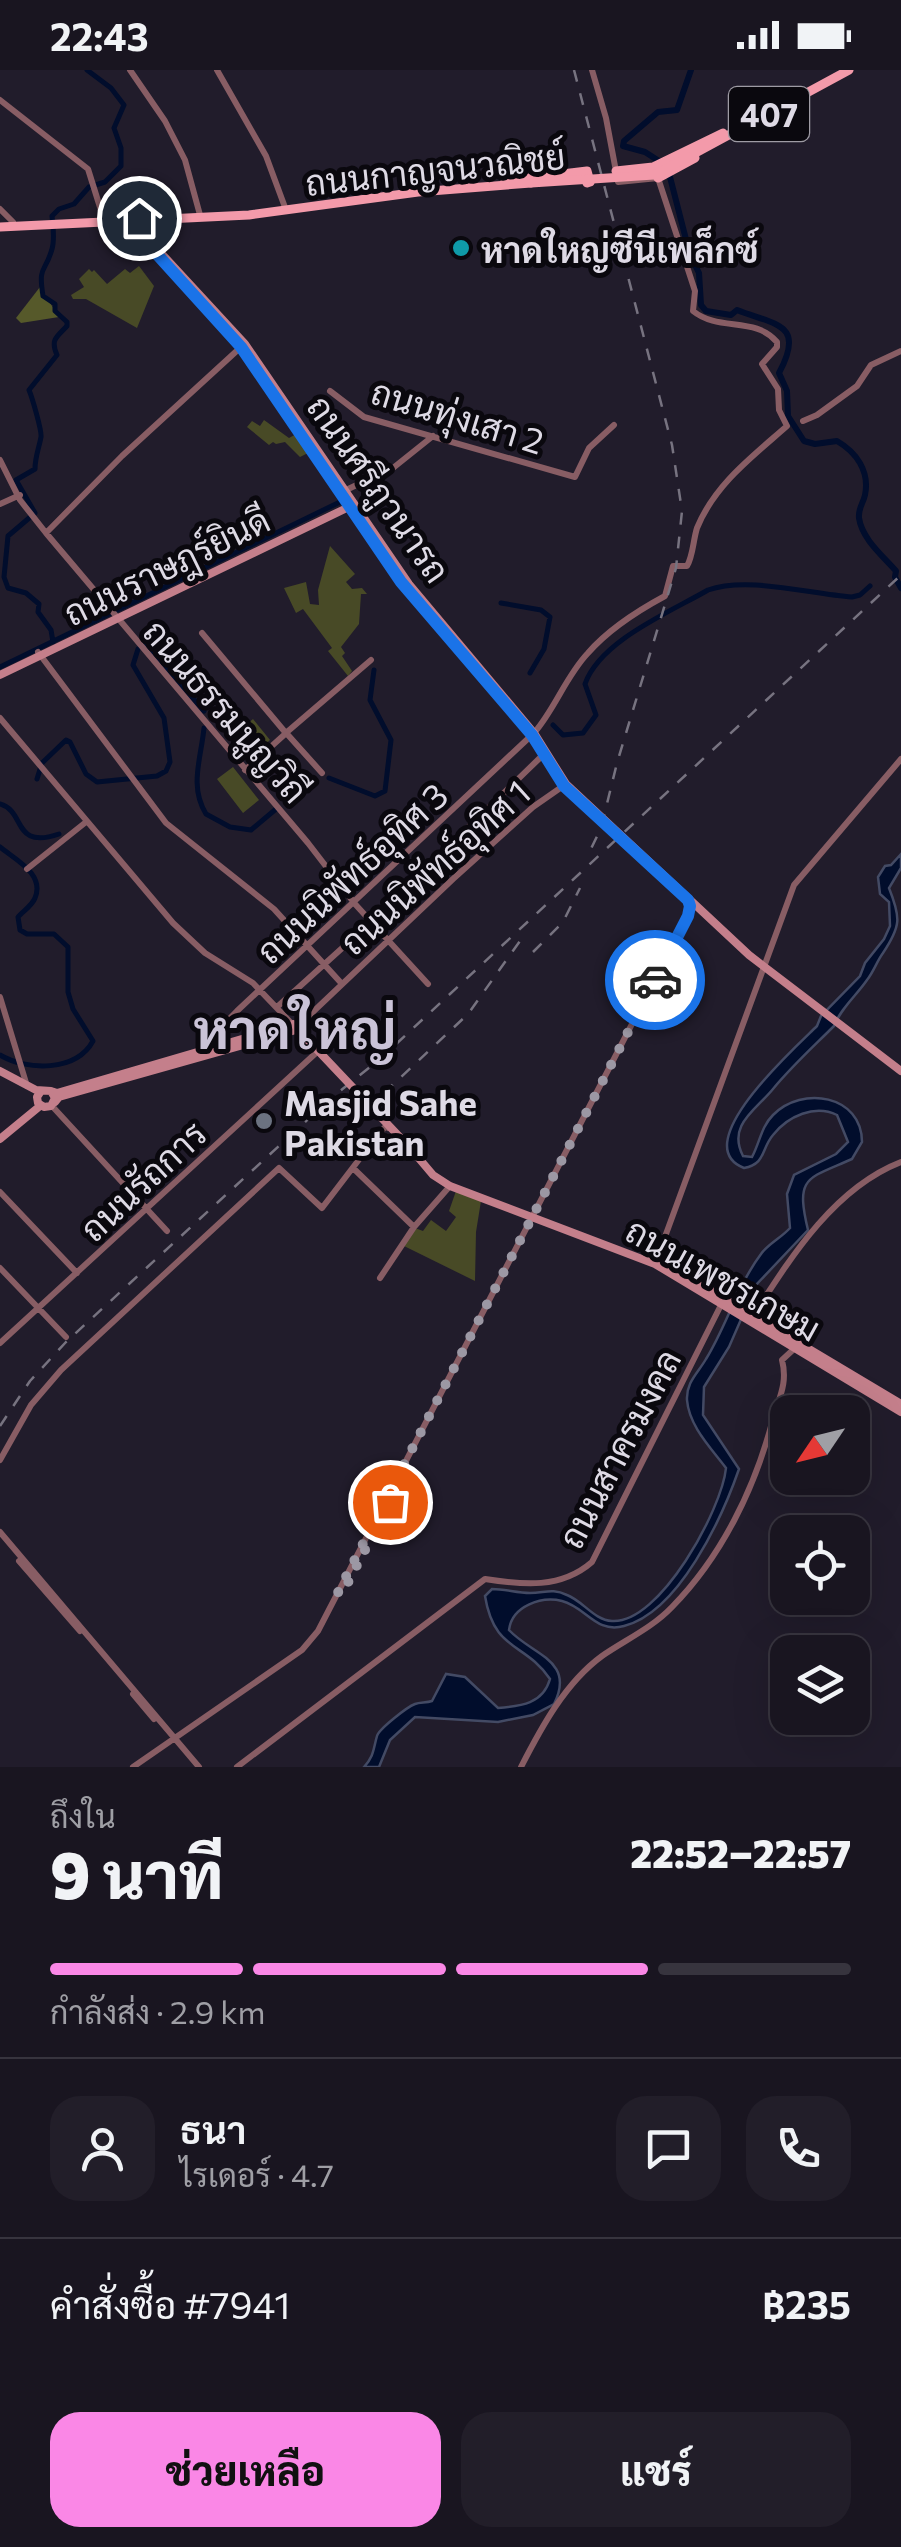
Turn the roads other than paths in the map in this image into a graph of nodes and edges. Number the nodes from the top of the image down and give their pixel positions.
1 (130, 70) edge
2 (217, 70) edge
3 (592, 70) edge
4 (838, 70) edge
5 (850, 70) edge
6 (0, 100) edge
7 (724, 135) junction
8 (616, 170) joint
9 (663, 170) junction
10 (505, 181) junction
11 (531, 181) junction
12 (493, 186) junction
13 (396, 193) junction
14 (286, 209) junction
15 (200, 215) junction
16 (104, 220) junction
17 (5, 222) edge
18 (132, 223) junction
19 (53, 225) junction
20 (243, 346) junction
21 (901, 351) edge
22 (330, 391) dead end
23 (803, 421) dead end
24 (614, 425) dead end
25 (434, 435) junction
26 (0, 458) edge
27 (19, 496) junction
28 (348, 499) junction
29 (0, 504) edge
30 (48, 533) junction
31 (114, 615) junction
32 (202, 633) dead end
33 (39, 654) junction
34 (371, 660) dead end
35 (0, 672) edge
36 (0, 718) edge
37 (286, 734) junction
38 (533, 734) junction
39 (546, 753) junction
40 (901, 759) edge
41 (246, 768) junction
42 (322, 773) dead end
43 (565, 785) junction
44 (86, 822) junction
45 (29, 868) dead end
46 (355, 904) junction
47 (697, 907) junction
48 (371, 922) junction
49 (387, 940) junction
50 (308, 947) junction
51 (324, 964) junction
52 (764, 968) junction
53 (342, 984) junction
54 (428, 984) dead end
55 (261, 990) junction
56 (0, 998) edge
57 (277, 1006) junction
58 (295, 1026) junction
59 (214, 1047) junction
60 (318, 1050) junction
61 (901, 1072) edge
62 (0, 1074) edge
63 (337, 1074) dead end
64 (27, 1086) junction
65 (42, 1097) junction
66 (53, 1104) junction
67 (0, 1139) edge
68 (411, 1147) junction
69 (901, 1162) edge
70 (353, 1168) junction
71 (435, 1173) junction
72 (450, 1186) junction
73 (0, 1192) edge
74 (146, 1210) junction
75 (536, 1215) junction
76 (414, 1227) junction
77 (166, 1231) dead end
78 (656, 1261) junction
79 (0, 1268) edge
80 (77, 1273) junction
81 (380, 1278) dead end
82 (502, 1282) junction
83 (726, 1304) junction
84 (37, 1310) junction
85 (486, 1311) junction
86 (751, 1316) junction
87 (0, 1343) edge
88 (72, 1344) junction
89 (796, 1348) junction
90 (827, 1364) junction
91 (901, 1408) edge
92 (0, 1460) edge
93 (0, 1534) edge
94 (175, 1740) junction
95 (133, 1767) edge
96 (140, 1767) edge
97 (197, 1767) edge
98 (238, 1767) edge
99 (520, 1767) edge

1 - 15 street
2 - 14 street
3 - 8 street
4 - 7 main road, ถนนกาญจนวณิชย์ / 407
5 - 7 main road, ถนนกาญจนวณิชย์ / 407
6 - 16 street
7 - 9 main road
7 - 11 main road, ถนนกาญจนวณิชย์ / 407, bridge
8 - 9 main road
9 - 38 street, ถนนนิพัทธ์อุทิศ 3
10 - 11 main road, ถนนกาญจนวณิชย์
10 - 12 main road
10 - 13 main road, ถนนกาญจนวณิชย์
11 - 12 main road, ถนนกาญจนวณิชย์
12 - 13 main road, ถนนกาญจนวณิชย์
13 - 14 main road, ถนนกาญจนวณิชย์
14 - 15 main road, ถนนกาญจนวณิชย์
14 - 18 main road, ถนนกาญจนวณิชย์
15 - 18 main road, ถนนกาญจนวณิชย์
16 - 18 main road, ถนนกาญจนวณิชย์
16 - 19 main road, ถนนกาญจนวณิชย์
17 - 19 main road, ถนนกาญจนวณิชย์
18 - 19 main road, ถนนกาญจนวณิชย์
18 - 20 main road, ถนนศรีภูวนารถ
20 - 28 main road, ถนนศรีภูวนารถ
20 - 30 street
21 - 23 street
22 - 25 street, ถนนทุ่งเสา 2
24 - 25 street, ถนนทุ่งเสา 2
25 - 28 street
26 - 27 street, ถนนธรรมนูญวิถี
27 - 29 street
27 - 30 street, ถนนธรรมนูญวิถี
28 - 31 main road, ถนนราษฎร์ยินดี
28 - 38 main road, ถนนศรีภูวนารถ
30 - 31 street, ถนนธรรมนูญวิถี
31 - 33 main road, ถนนราษฎร์ยินดี
31 - 41 street, ถนนธรรมนูญวิถี
32 - 37 street
33 - 35 main road, ถนนราษฎร์ยินดี
33 - 50 street
34 - 37 street
36 - 44 street
37 - 41 street
37 - 42 street
38 - 39 main road, ถนนศรีภูวนารถ
38 - 46 street, ถนนนิพัทธ์อุทิศ 3
39 - 43 main road, ถนนศรีภูวนารถ
39 - 48 street
40 - 52 street
41 - 46 street, ถนนธรรมนูญวิถี
43 - 47 main road, ถนนศรีภูวนารถ
43 - 49 street, ถนนนิพัทธ์อุทิศ 1
44 - 45 street
44 - 55 street
46 - 48 street, ถนนธรรมนูญวิถี
46 - 50 street, ถนนนิพัทธ์อุทิศ 3
47 - 52 main road, ถนนศรีภูวนารถ
47 - 75 street
48 - 49 street, ถนนธรรมนูญวิถี
48 - 51 street
49 - 53 street, ถนนนิพัทธ์อุทิศ 1
49 - 54 street, ถนนธรรมนูญวิถี
50 - 51 street
50 - 55 street, ถนนนิพัทธ์อุทิศ 3
51 - 53 street
51 - 57 street
52 - 61 main road, ถนนศรีภูวนารถ
52 - 78 street
53 - 58 street, ถนนนิพัทธ์อุทิศ 1
55 - 57 street
55 - 59 street, ถนนนิพัทธ์อุทิศ 3
56 - 64 street
57 - 58 street
58 - 59 main road
58 - 60 street
58 - 66 main road
58 - 68 main road, ถนนเพชรเกษม, bridge
59 - 65 main road
60 - 63 street
60 - 74 street, ถนนรัถการ
62 - 64 main road
62 - 65 main road
64 - 65 main road
65 - 66 main road
65 - 66 main road
65 - 67 main road
66 - 74 street
68 - 70 street
68 - 71 main road, ถนนเพชรเกษม
69 - 86 street
70 - 76 street
70 - 88 street
71 - 72 main road, ถนนเพชรเกษม
71 - 75 main road, ถนนเพชรเกษม
72 - 75 main road, ถนนเพชรเกษม
72 - 76 street
73 - 80 street
74 - 77 street
74 - 80 street, ถนนรัถการ
75 - 78 main road, ถนนเพชรเกษม
75 - 82 street
76 - 81 street
78 - 83 main road, ถนนเพชรเกษม
79 - 84 street
80 - 84 street, ถนนรัถการ
82 - 85 street
82 - 85 street
83 - 86 main road, ถนนเพชรเกษม
83 - 98 street, ถนนสาครมงคล
84 - 87 street, ถนนรัถการ
84 - 88 street
85 - 94 street
86 - 89 main road, ถนนเพชรเกษม
86 - 90 main road, ถนนเพชรเกษม
88 - 92 street
89 - 90 main road, ถนนเพชรเกษม
89 - 99 street
90 - 91 main road, ถนนเพชรเกษม
93 - 94 street
94 - 95 street
94 - 96 street
94 - 97 street

